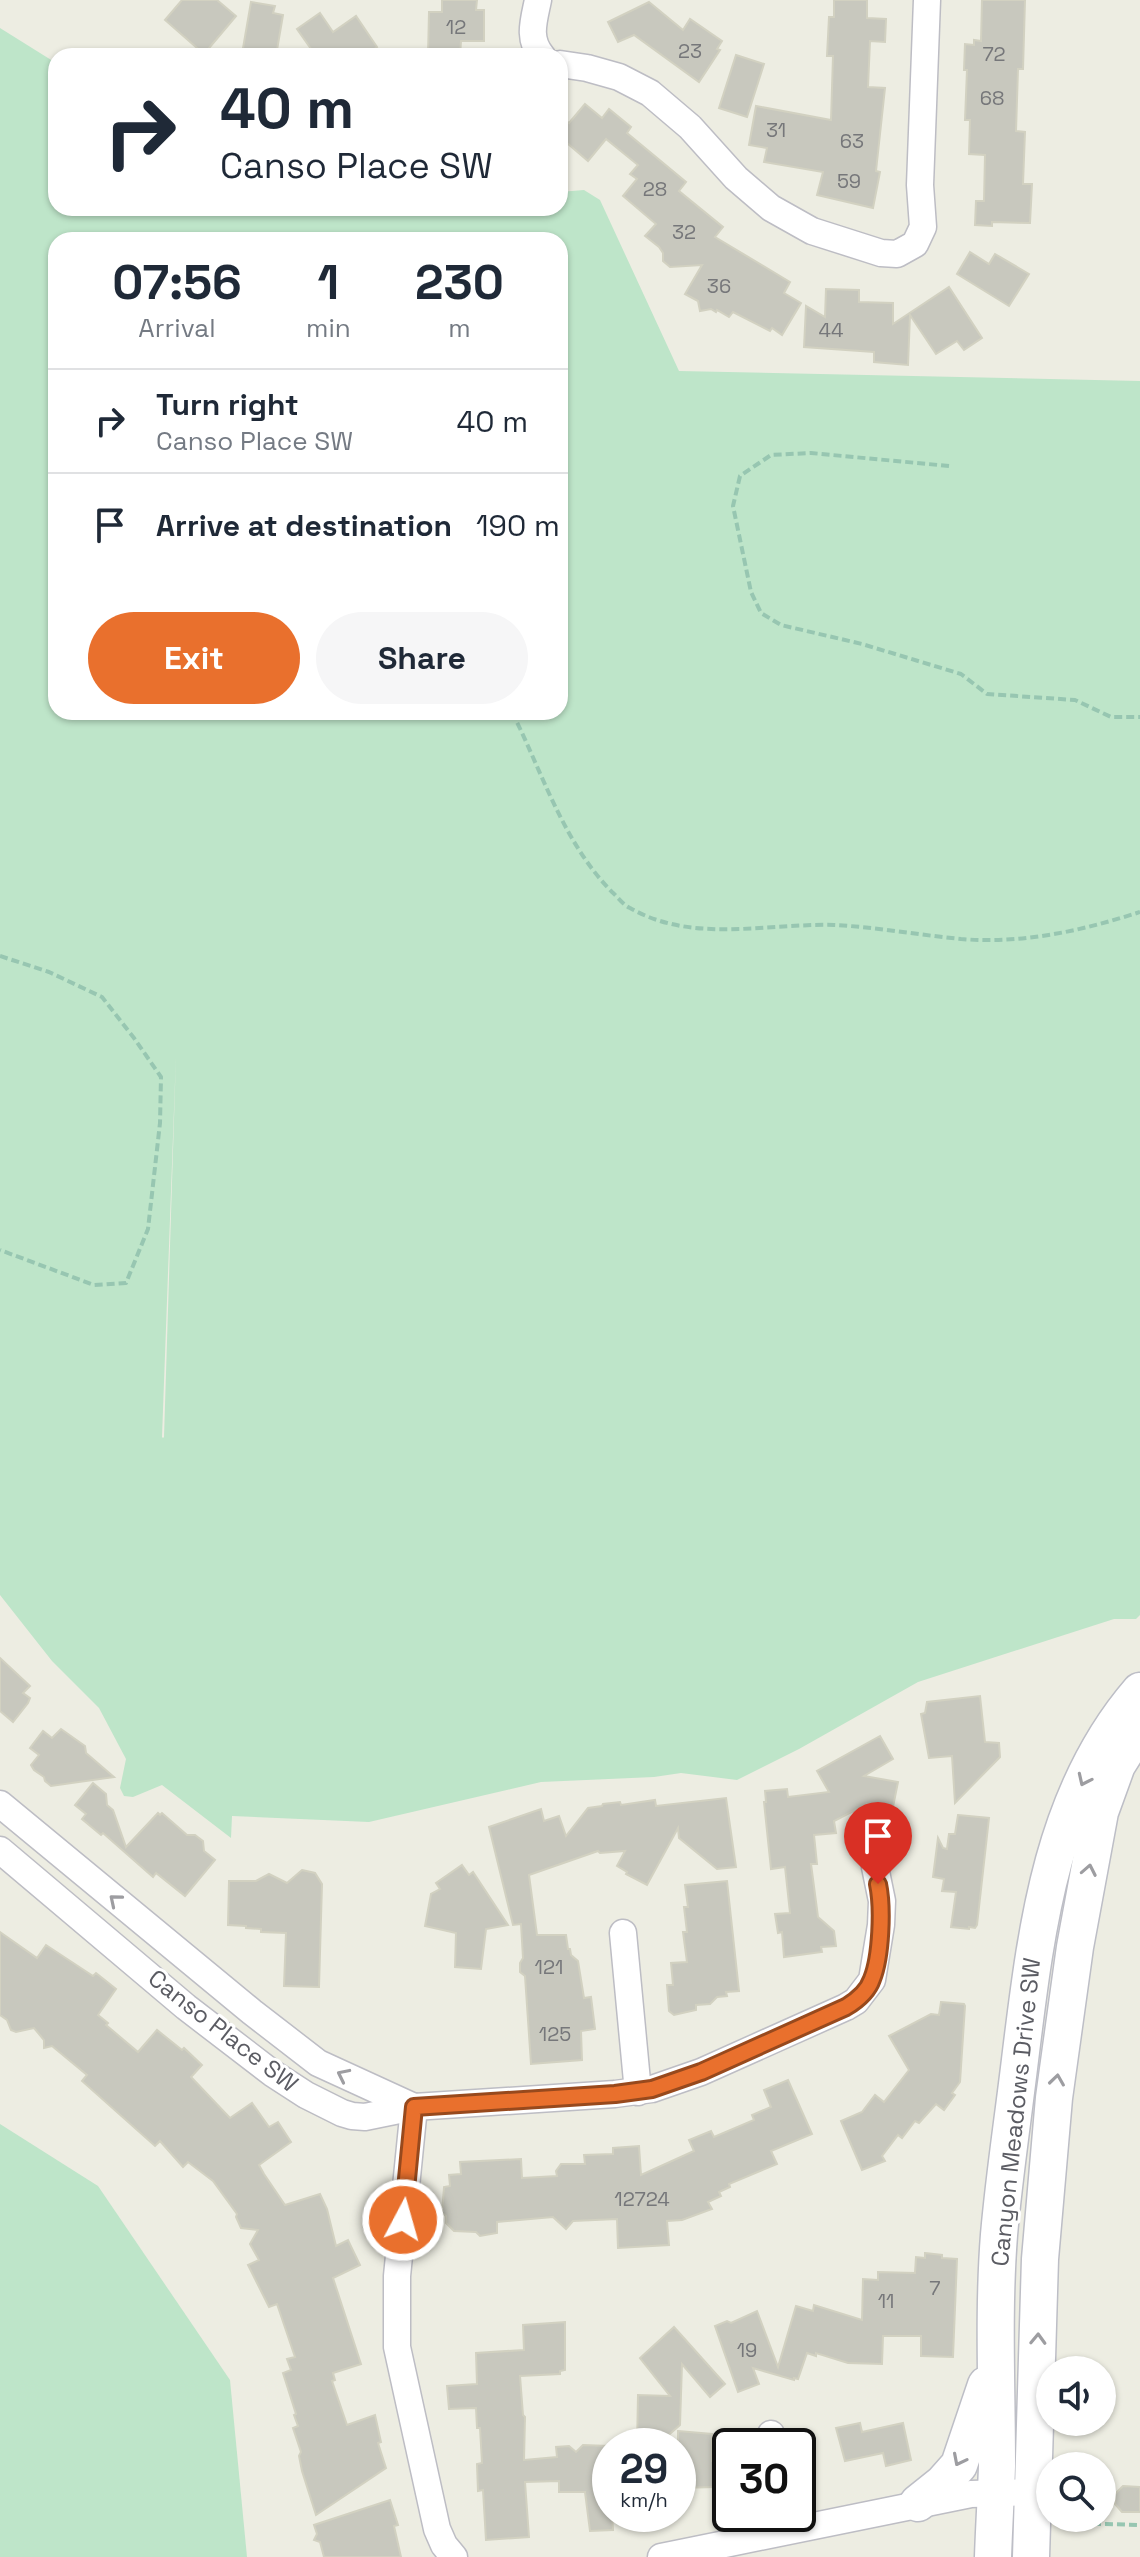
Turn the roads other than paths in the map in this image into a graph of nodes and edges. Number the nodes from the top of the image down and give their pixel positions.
1 (538, 0) edge
2 (927, 0) edge
3 (536, 48) edge
4 (568, 65) edge
5 (1140, 1691) edge
6 (1140, 1729) edge
7 (0, 1804) edge
8 (0, 1850) edge
9 (875, 1867) dead end
10 (149, 1928) junction
11 (623, 1933) dead end
12 (127, 1955) junction
13 (638, 2092) junction
14 (414, 2107) junction
15 (995, 2360) junction
16 (1034, 2492) junction
17 (995, 2493) junction
18 (918, 2503) junction
19 (778, 2534) edge
20 (454, 2557) edge
21 (661, 2557) edge
22 (993, 2557) edge
23 (1031, 2557) edge

1 - 3 street
2 - 4 street
5 -> 15 main road, Canyon Meadows Drive SW
16 -> 6 main road, Canyon Meadows Drive SW
10 -> 7 street, Canso Place SW
8 - 12 street, Canso Place SW
9 - 13 street, Canso Place SW
10 - 12 street, Canso Place SW
14 -> 10 street, Canso Place SW
11 - 13 street
12 - 14 street, Canso Place SW
13 - 14 street, Canso Place SW
14 - 20 street
15 - 17 main road, Canyon Meadows Drive SW
15 -> 18 main road
16 - 17 street
16 - 23 main road, Canyon Meadows Drive SW
17 - 18 street
17 - 22 main road, Canyon Meadows Drive SW
18 - 19 street
19 - 21 street

